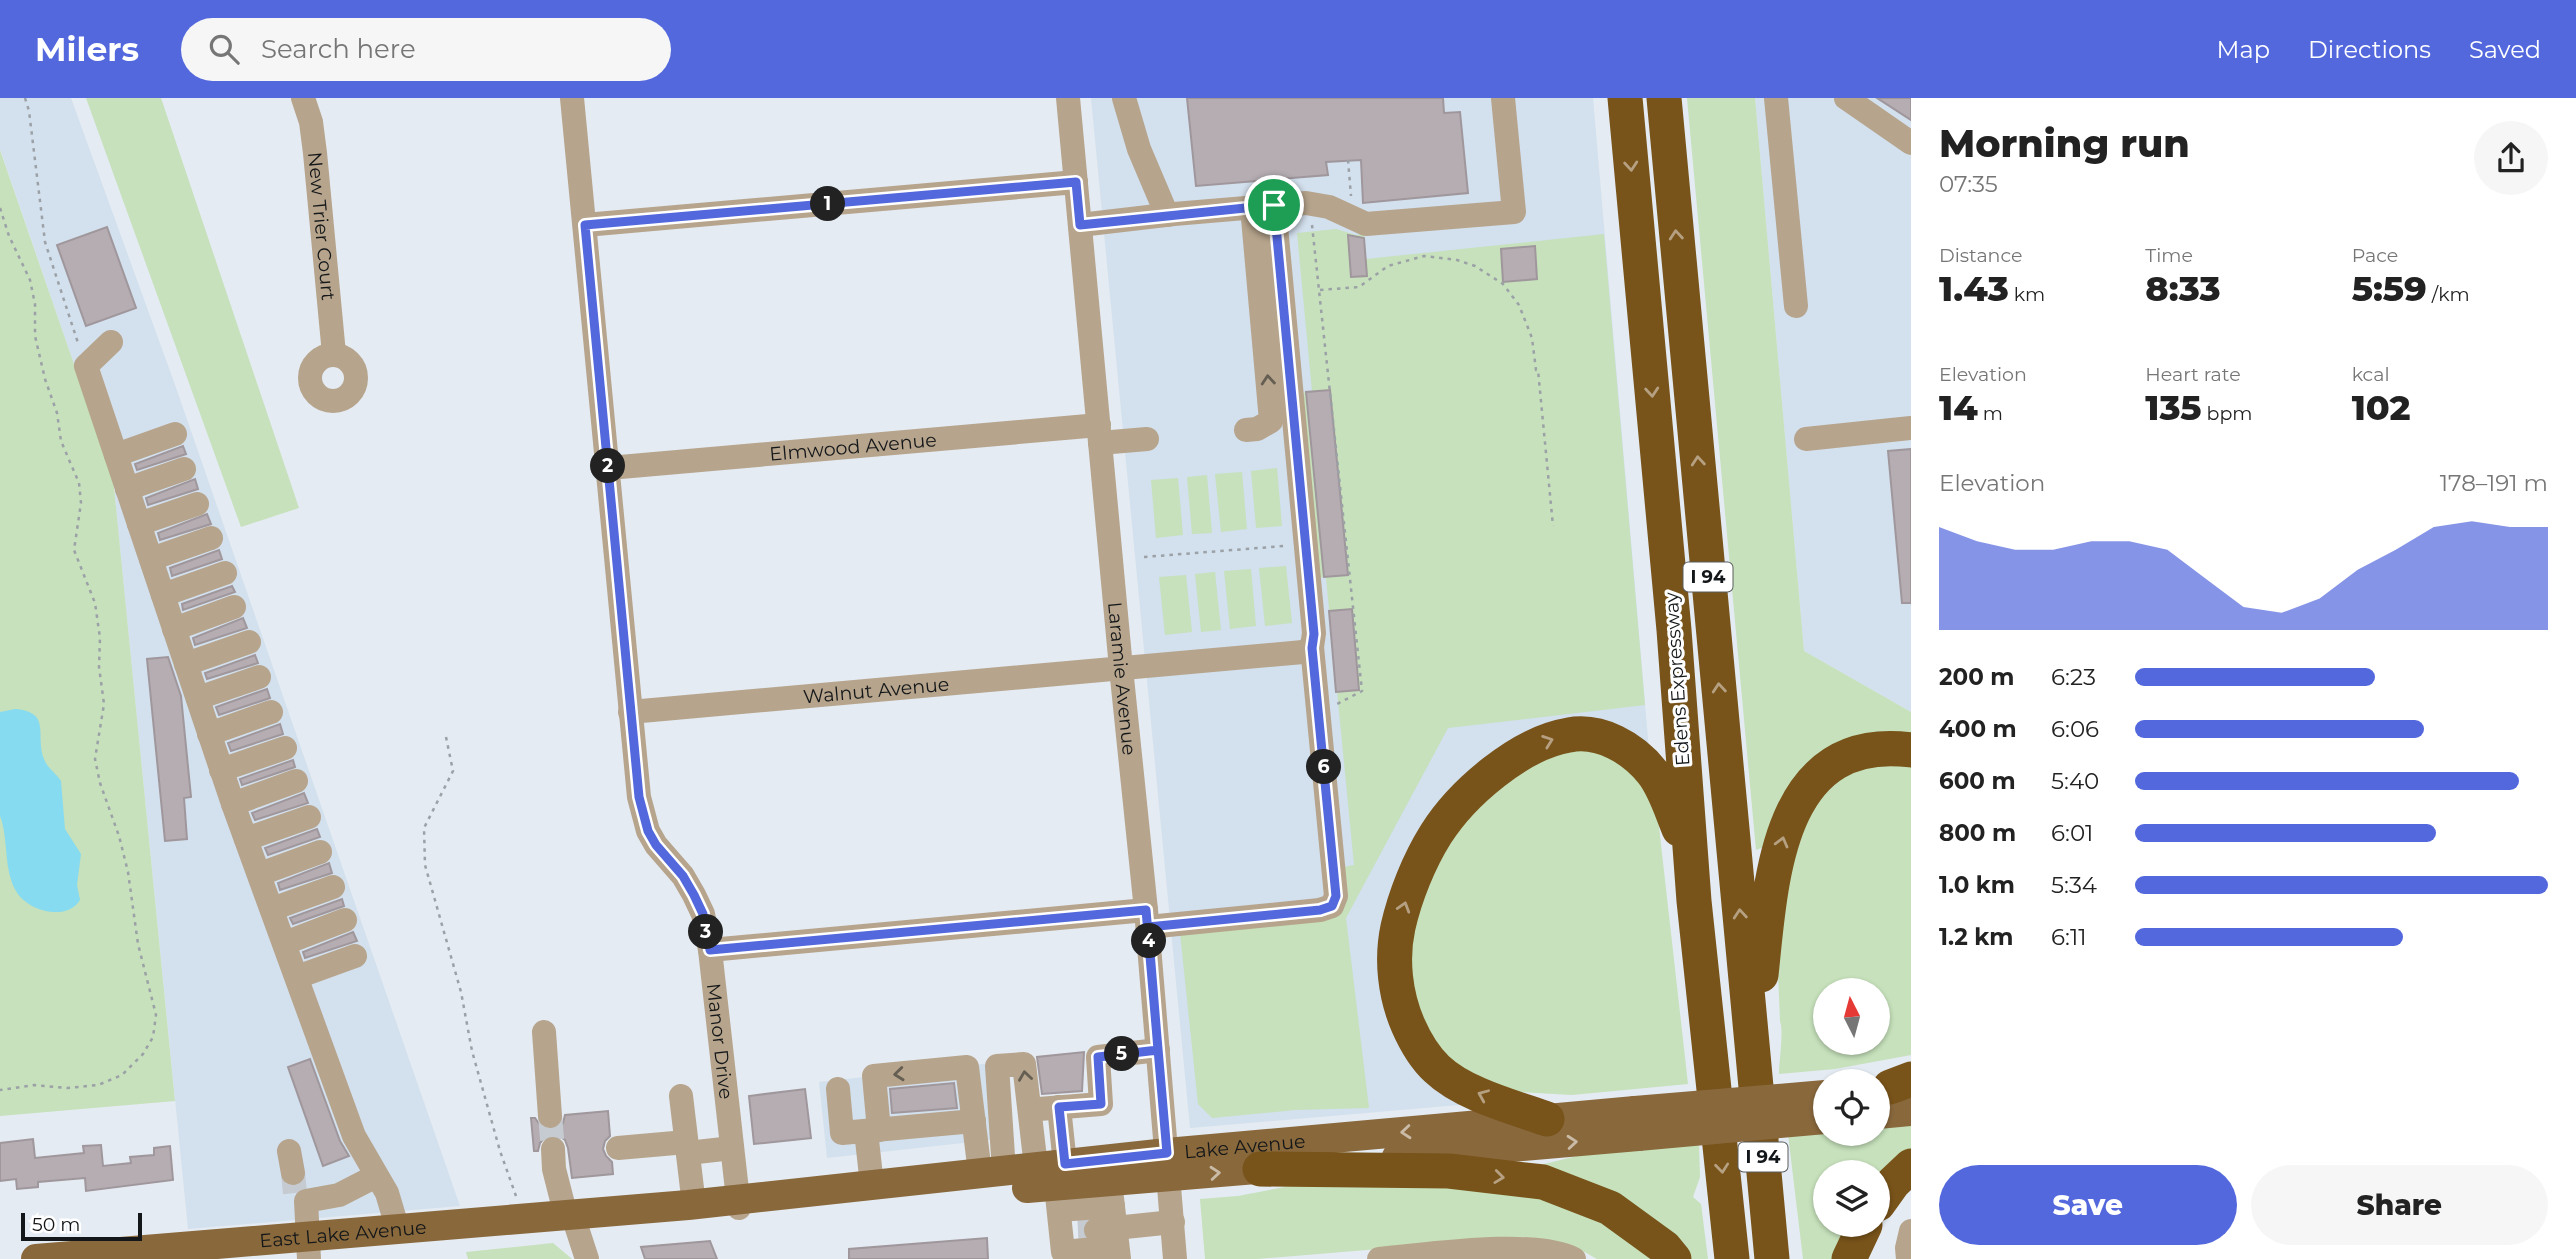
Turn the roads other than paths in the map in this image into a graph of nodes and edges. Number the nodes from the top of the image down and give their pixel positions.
1 (303, 98) edge
2 (572, 98) edge
3 (1068, 98) edge
4 (1124, 98) edge
5 (1503, 98) edge
6 (1625, 98) edge
7 (1664, 98) edge
8 (1776, 98) edge
9 (1846, 98) edge
10 (1911, 143) edge
11 (1076, 182) junction
12 (1263, 206) junction
13 (1167, 215) junction
14 (585, 225) junction
15 (1080, 225) junction
16 (1796, 306) dead end
17 (111, 342) dead end
18 (334, 354) dead end
19 (1911, 428) edge
20 (1295, 429) junction
21 (175, 434) dead end
22 (1100, 434) junction
23 (1147, 439) dead end
24 (1805, 439) dead end
25 (116, 455) junction
26 (608, 468) junction
27 (184, 469) dead end
28 (127, 489) junction
29 (197, 504) dead end
30 (139, 524) junction
31 (211, 538) dead end
32 (151, 559) junction
33 (225, 573) dead end
34 (163, 595) junction
35 (234, 607) dead end
36 (174, 629) junction
37 (249, 642) dead end
38 (1312, 648) junction
39 (186, 664) junction
40 (1121, 668) junction
41 (259, 677) dead end
42 (198, 698) junction
43 (271, 712) dead end
44 (630, 712) junction
45 (209, 734) junction
46 (285, 748) dead end
47 (1911, 750) edge
48 (221, 769) junction
49 (296, 782) dead end
50 (233, 804) junction
51 (309, 817) dead end
52 (246, 839) junction
53 (320, 852) dead end
54 (1690, 856) junction
55 (260, 874) junction
56 (333, 887) dead end
57 (272, 909) junction
58 (1147, 919) junction
59 (345, 920) dead end
60 (285, 943) junction
61 (710, 950) junction
62 (355, 956) dead end
63 (297, 977) junction
64 (544, 1032) dead end
65 (1158, 1050) junction
66 (1753, 1055) junction
67 (838, 1090) dead end
68 (681, 1096) dead end
69 (1813, 1097) edge
70 (550, 1116) tunnel mouth
71 (1547, 1119) junction
72 (1813, 1119) edge
73 (974, 1121) junction
74 (1636, 1124) junction
75 (872, 1131) junction
76 (687, 1147) junction
77 (732, 1148) junction
78 (553, 1149) tunnel mouth
79 (618, 1149) dead end
80 (1168, 1165) junction
81 (1911, 1166) edge
82 (1260, 1169) junction
83 (992, 1172) junction
84 (376, 1176) junction
85 (872, 1185) junction
86 (1890, 1187) edge
87 (739, 1204) junction
88 (694, 1205) junction
89 (625, 1211) junction
90 (1085, 1212) edge
91 (569, 1216) junction
92 (525, 1220) joint
93 (1173, 1222) junction
94 (398, 1230) junction
95 (1911, 1231) edge
96 (1859, 1237) edge
97 (309, 1248) edge
98 (265, 1250) edge
99 (221, 1252) edge
100 (1417, 1257) edge
101 (69, 1258) edge
102 (36, 1259) edge
103 (587, 1259) edge
104 (1175, 1259) edge
105 (1379, 1259) edge
106 (1574, 1259) edge
107 (1674, 1259) edge
108 (1732, 1259) edge
109 (1772, 1259) edge
110 (1849, 1259) edge
111 (1908, 1259) edge

1 - 18 street, New Trier Court
2 - 14 street, Manor Drive
3 - 11 street, Laramie Avenue
4 - 13 street
5 - 12 street
6 -> 54 highway, Edens Expressway / I 94
66 -> 7 highway, Edens Expressway / I 94
8 - 16 street
9 - 10 street
11 - 14 street
11 - 15 street, Laramie Avenue
12 - 13 street
12 - 20 street
20 -> 12 street
13 - 15 street
14 - 26 street, Manor Drive
15 - 22 street, Laramie Avenue
17 - 25 street
19 - 24 street
20 - 38 street
21 - 25 street
22 - 23 street, Elmwood Avenue
22 - 26 street, Elmwood Avenue
22 - 40 street, Laramie Avenue
25 - 28 street
26 - 44 street, Manor Drive
27 - 28 street
28 - 30 street
29 - 30 street
30 - 32 street
31 - 32 street
32 - 34 street
33 - 34 street
34 - 36 street
35 - 36 street
36 - 39 street
37 - 39 street
38 - 40 street, Walnut Avenue
38 - 58 street
39 - 42 street
40 - 44 street, Walnut Avenue
40 - 58 street, Laramie Avenue
41 - 42 street
42 - 45 street
43 - 45 street
44 - 61 street, Manor Drive
45 - 48 street
46 - 48 street
66 -> 47 highway
48 - 50 street
49 - 50 street
50 - 52 street
51 - 52 street
52 - 55 street
53 - 55 street
71 -> 54 highway
54 -> 108 highway, Edens Expressway / I 94
55 - 57 street
56 - 57 street
57 - 60 street
58 - 61 street
58 - 65 street, Laramie Avenue
59 - 60 street
60 - 63 street
61 - 77 street, Manor Drive
62 - 63 street
63 - 84 street
64 - 70 street
65 - 80 street, Laramie Avenue
65 - 90 street
66 - 109 highway, Edens Expressway / I 94
67 - 75 street
68 - 76 street
69 - 74 main road, Lake Avenue, bridge
71 - 74 main road, Lake Avenue
71 -> 80 main road, Lake Avenue
72 - 74 main road, Lake Avenue, bridge
73 - 75 street
73 -> 75 street
73 - 83 street
82 -> 74 main road, Lake Avenue
75 - 85 street
76 - 77 street
76 - 79 street
76 - 88 street
77 - 87 street, Manor Drive
78 - 91 street
80 -> 82 main road, Lake Avenue
80 - 90 main road, Lake Avenue
80 - 90 main road, Lake Avenue
80 - 93 street, Laramie Avenue
81 - 86 highway
82 -> 107 highway
83 - 85 main road, Lake Avenue
83 - 90 main road, Lake Avenue
90 -> 83 street
84 - 94 street
84 - 97 street
85 - 87 main road, Lake Avenue
87 - 88 main road, Lake Avenue
87 - 89 main road, Lake Avenue
87 - 90 main road, Lake Avenue
88 - 89 main road, Lake Avenue
89 - 91 main road, Lake Avenue
90 - 93 street
91 - 92 main road, Lake Avenue
91 - 103 street
92 - 94 main road, East Lake Avenue
93 - 104 street, Laramie Avenue
94 - 97 main road, East Lake Avenue
95 - 111 street
96 - 110 highway
97 - 98 main road, East Lake Avenue
98 - 99 main road, East Lake Avenue
99 - 101 main road, East Lake Avenue
100 - 105 street
100 - 106 street
101 - 102 main road, East Lake Avenue

